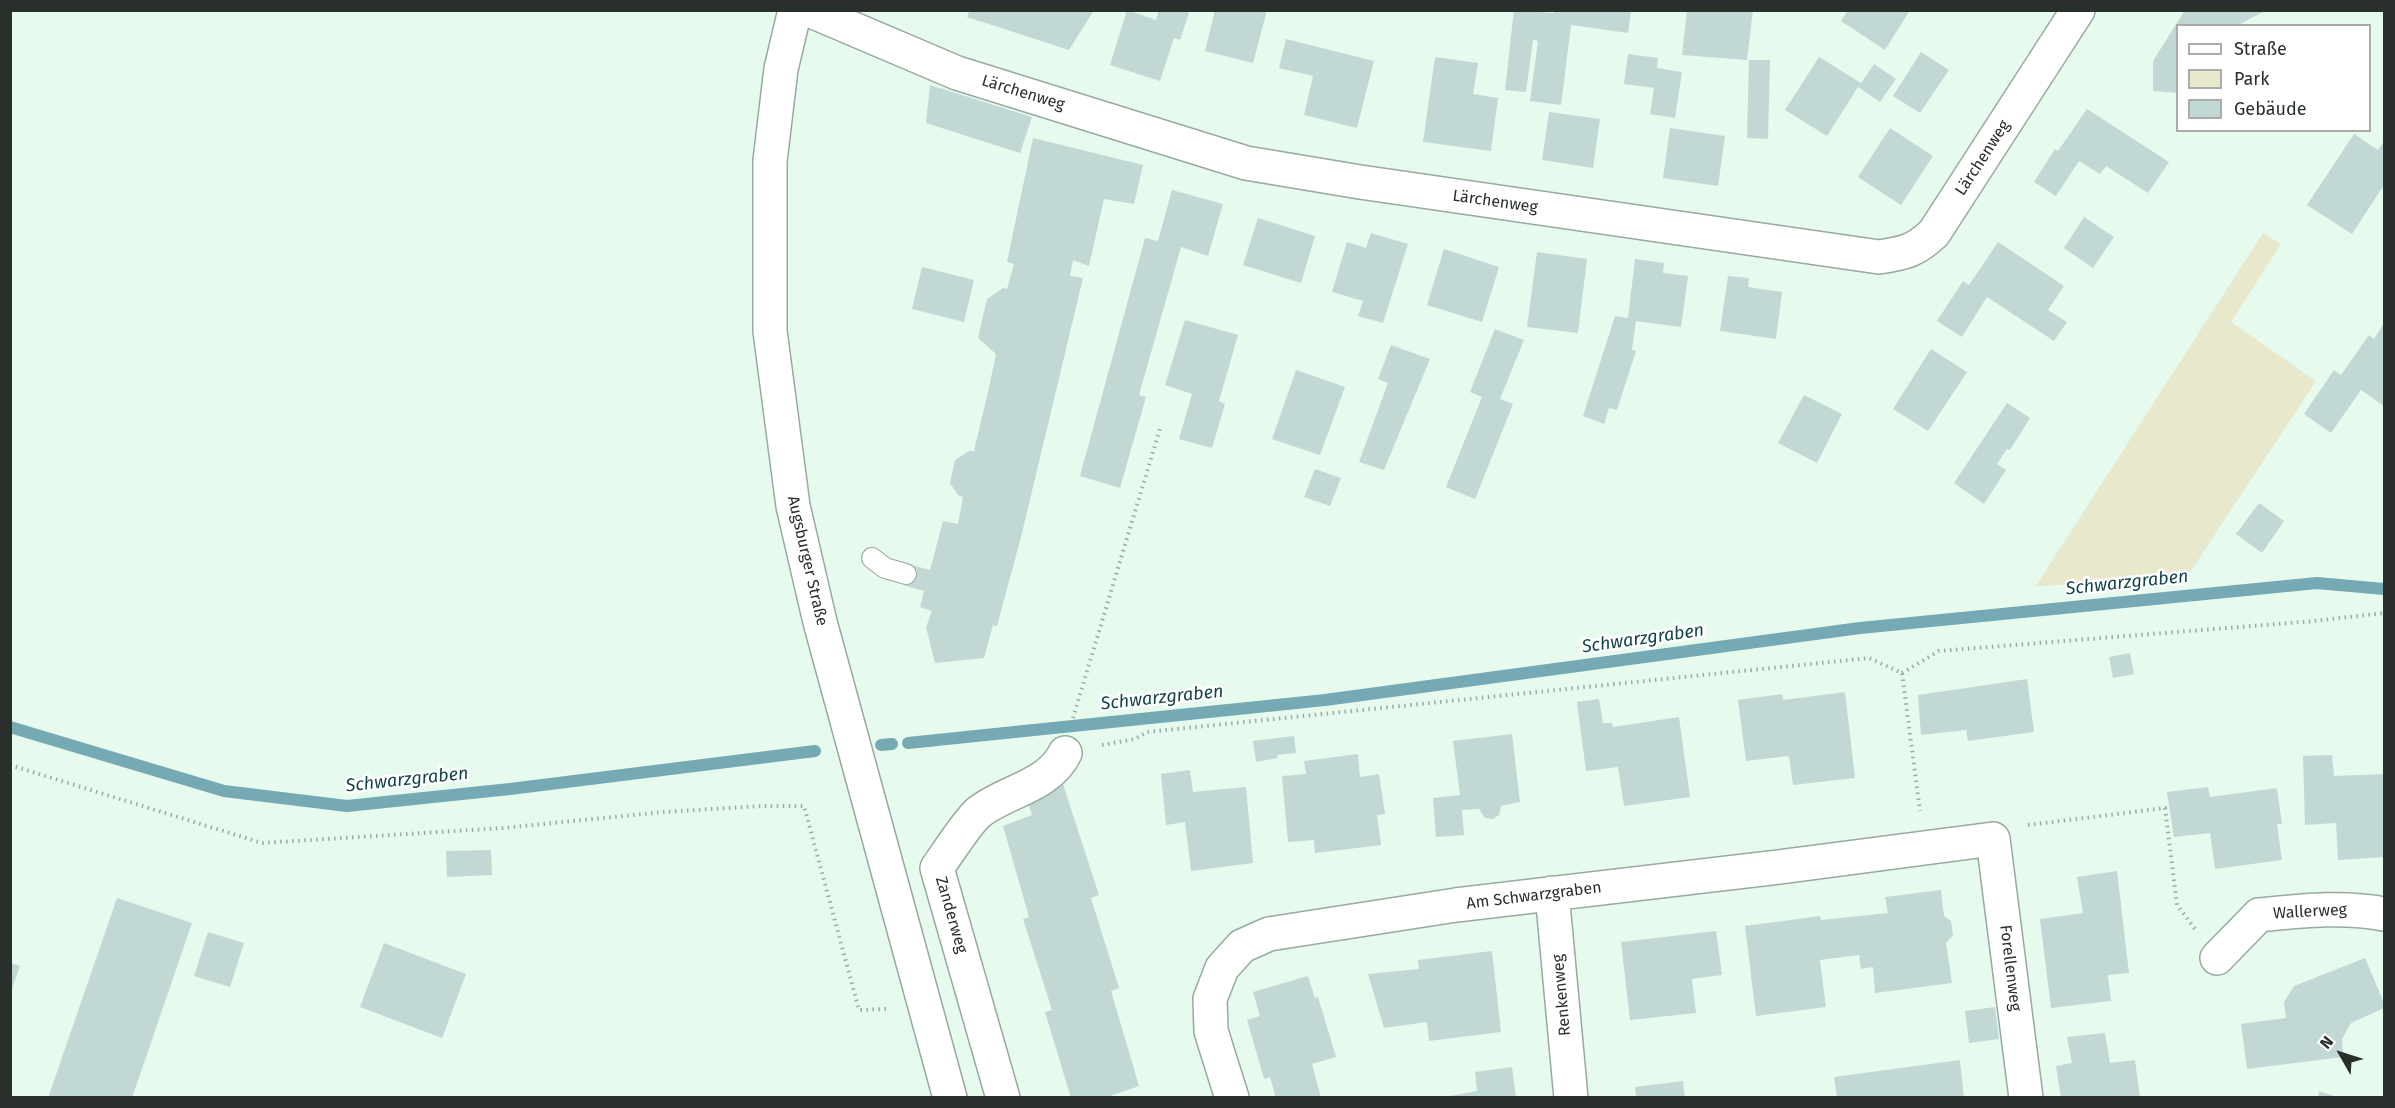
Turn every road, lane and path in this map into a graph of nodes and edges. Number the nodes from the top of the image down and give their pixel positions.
1 (795, 10) edge
2 (809, 10) edge
3 (2078, 10) edge
4 (1161, 425) dead end
5 (872, 558) dead end
6 (906, 574) dead end
7 (2385, 613) edge
8 (1902, 673) junction
9 (1076, 710) dead end
10 (1065, 753) joint
11 (10, 765) edge
12 (1993, 839) junction
13 (1925, 848) junction
14 (1552, 893) junction
15 (2385, 914) edge
16 (2217, 958) joint
17 (926, 1008) junction
18 (950, 1098) edge
19 (1003, 1098) edge
20 (1232, 1098) edge
21 (1571, 1098) edge
22 (2026, 1098) edge

1 - 17 street, Augsburger Straße
2 - 3 street, Lärchenweg
4 - 9 path
5 - 6 lane
7 - 8 path
8 - 10 path
8 - 13 path
10 - 19 street, Zanderweg
11 - 17 path
12 - 13 street, Am Schwarzgraben
12 - 16 path
12 - 22 street, Forellenweg
13 - 14 street, Am Schwarzgraben
14 - 20 street, Am Schwarzgraben
14 - 21 street, Renkenweg
15 - 16 street, Wallerweg
17 - 18 street, Augsburger Straße

